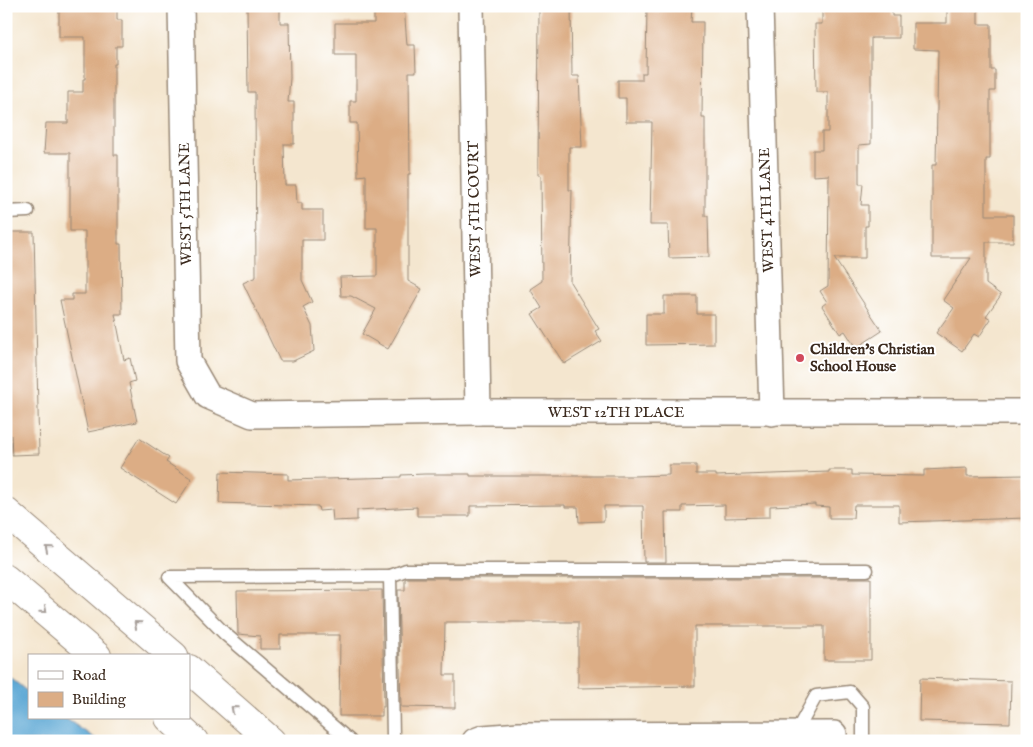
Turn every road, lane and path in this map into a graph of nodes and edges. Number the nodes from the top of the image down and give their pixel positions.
1 (181, 6) edge
2 (471, 6) edge
3 (760, 6) edge
4 (28, 211) dead end
5 (6, 212) edge
6 (208, 396) joint
7 (478, 412) junction
8 (1027, 412) edge
9 (772, 413) junction
10 (6, 512) edge
11 (867, 570) dead end
12 (390, 576) junction
13 (6, 578) edge
14 (95, 654) edge
15 (172, 654) edge
16 (190, 670) edge
17 (171, 720) edge
18 (834, 734) dead end
19 (514, 738) edge
20 (794, 738) edge
21 (194, 741) edge
22 (271, 741) edge
23 (350, 741) edge
24 (398, 741) edge
25 (475, 741) edge
26 (863, 741) edge

1 - 6 street, WEST 5TH LANE
2 - 7 street, WEST 5TH COURT
3 - 9 street, WEST 4TH LANE
4 - 5 lane
6 - 7 street, WEST 12TH PLACE
7 - 9 street, WEST 12TH PLACE
8 - 9 street, WEST 12TH PLACE
15 -> 10 highway
11 - 12 lane
12 - 23 lane
12 - 24 lane
13 -> 14 highway
22 -> 16 highway
17 - 21 highway
18 - 20 street
19 - 20 street
19 - 25 street
20 - 26 lane

